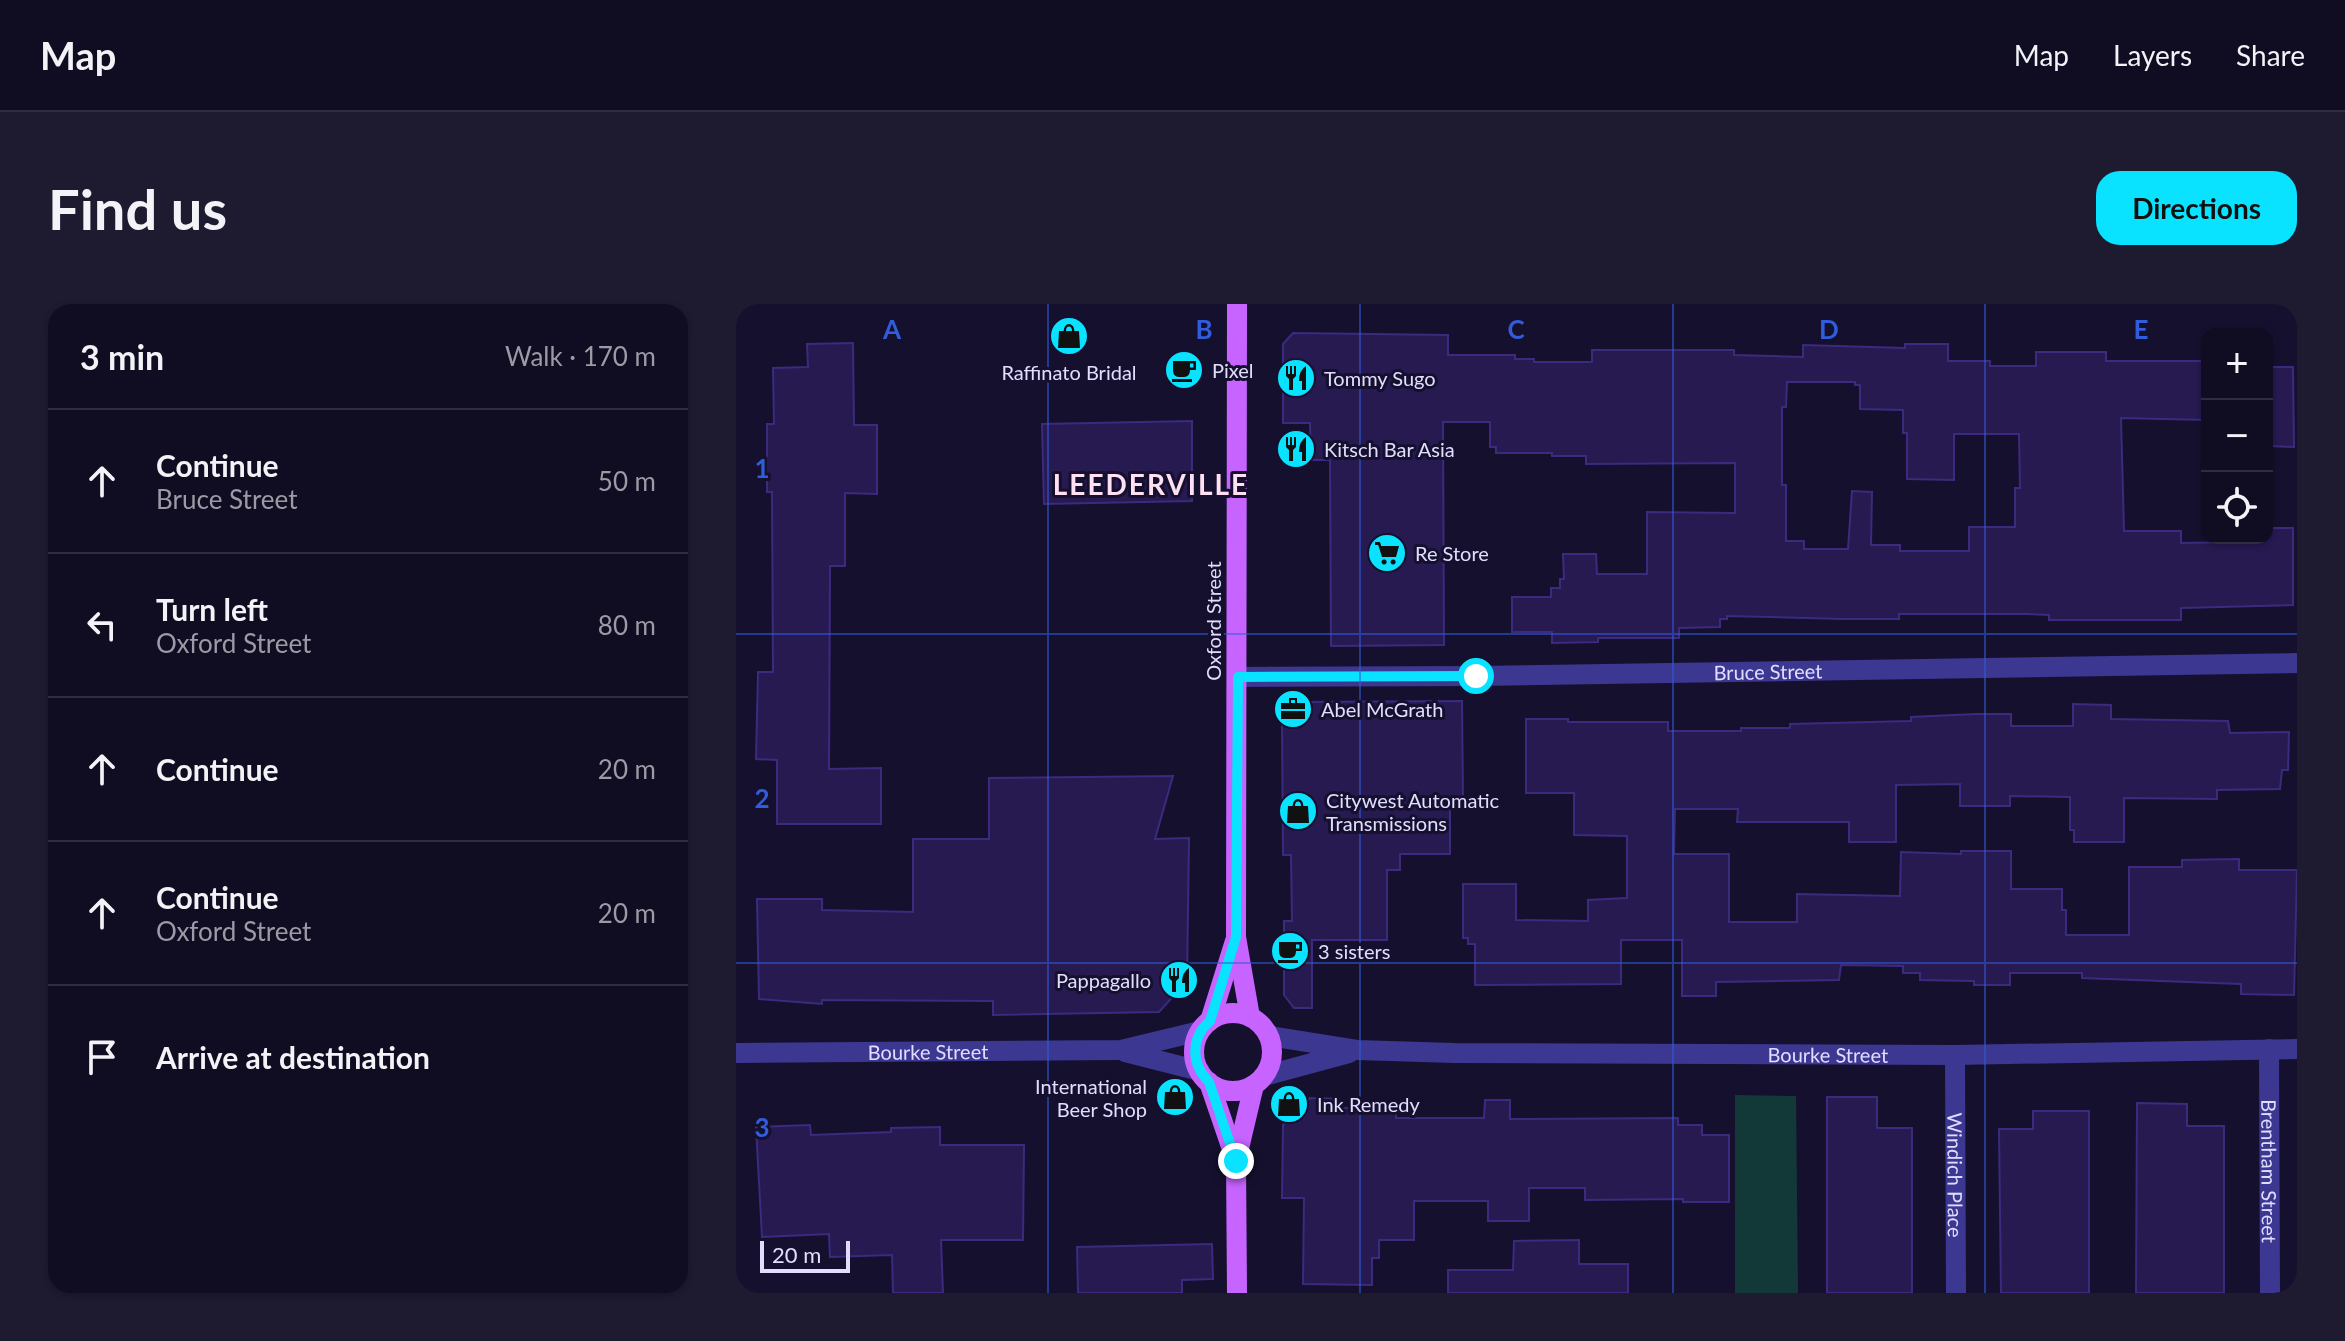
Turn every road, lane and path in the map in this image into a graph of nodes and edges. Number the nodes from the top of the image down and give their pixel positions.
1 (1237, 304) edge
2 (2297, 663) edge
3 (1238, 677) junction
4 (1236, 937) junction
5 (1250, 1017) junction
6 (1205, 1026) junction
7 (1269, 1036) junction
8 (2269, 1049) junction
9 (2297, 1049) edge
10 (1121, 1050) junction
11 (1357, 1050) junction
12 (736, 1053) edge
13 (1955, 1055) junction
14 (1204, 1077) junction
15 (1259, 1080) junction
16 (1236, 1161) junction
17 (1237, 1293) edge
18 (1956, 1293) edge
19 (2270, 1293) edge

1 - 3 main road, Oxford Street
2 - 3 street, Bruce Street
3 - 4 main road, Oxford Street
4 - 5 main road, Oxford Street
4 - 6 main road, Oxford Street
5 - 6 main road
5 - 7 main road
6 - 10 street, Bourke Street
6 - 14 main road
7 - 11 street, Bourke Street
7 - 15 main road
8 - 9 street, Bourke Street
8 - 13 street, Bourke Street
8 - 19 street, Brentham Street
10 - 12 street, Bourke Street
10 - 14 street, Bourke Street
11 - 13 street, Bourke Street
11 - 15 street, Bourke Street
13 - 18 street, Windich Place
14 - 15 main road
14 - 16 main road
15 - 16 main road
16 - 17 main road

